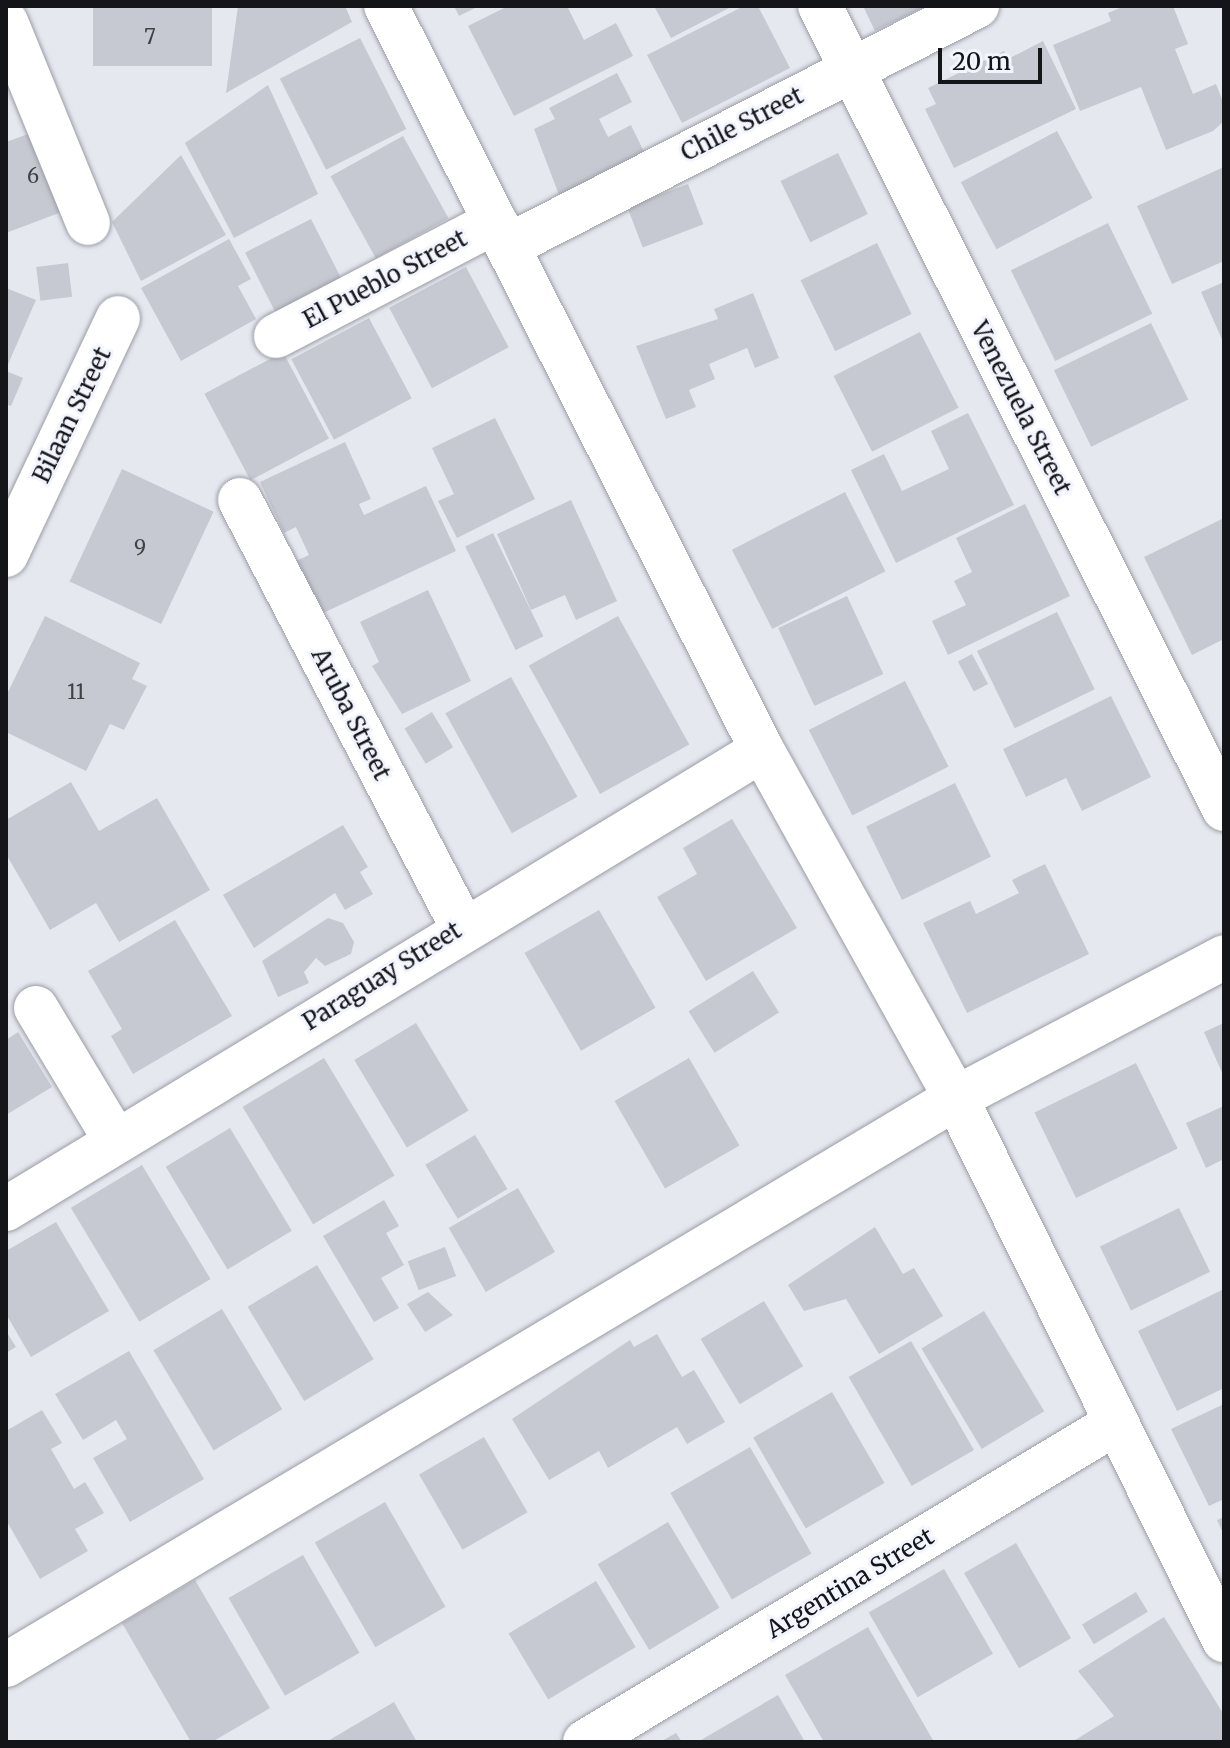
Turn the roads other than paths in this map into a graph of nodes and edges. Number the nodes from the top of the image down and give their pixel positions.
1 (386, 6) edge
2 (820, 6) edge
3 (977, 6) edge
4 (6, 22) edge
5 (851, 67) junction
6 (88, 223) dead end
7 (501, 234) junction
8 (118, 318) dead end
9 (276, 336) dead end
10 (240, 500) dead end
11 (6, 555) edge
12 (762, 750) junction
13 (1224, 809) edge
14 (462, 927) junction
15 (1224, 957) edge
16 (36, 1008) dead end
17 (956, 1098) junction
18 (116, 1141) junction
19 (6, 1209) edge
20 (1116, 1423) junction
21 (1224, 1640) edge
22 (6, 1665) edge
23 (585, 1742) edge

1 - 7 street
2 - 5 street, Venezuela Street
3 - 5 street, Chile Street
4 - 6 street
5 - 7 street, Chile Street
5 - 13 street, Venezuela Street
7 - 9 street, El Pueblo Street
7 - 12 street
8 - 11 street, Bilaan Street
10 - 14 street, Aruba Street
12 - 14 street, Paraguay Street
12 - 17 street
14 - 18 street, Paraguay Street
15 - 17 street
16 - 18 street
17 - 20 street
17 - 22 street
18 - 19 street, Paraguay Street
20 - 21 street
20 - 23 street, Argentina Street

